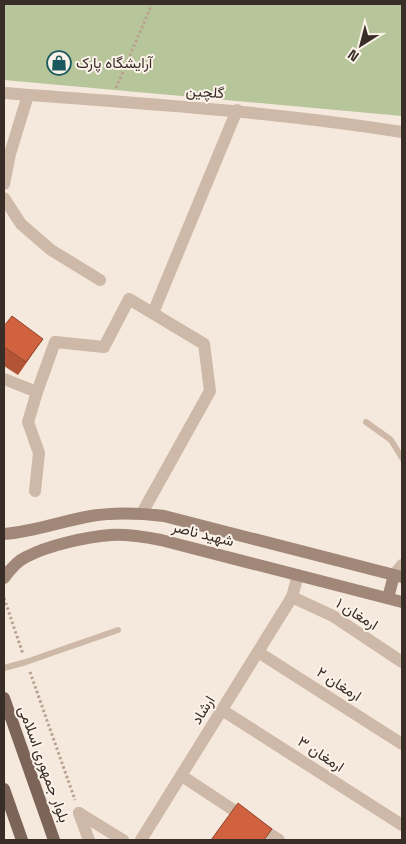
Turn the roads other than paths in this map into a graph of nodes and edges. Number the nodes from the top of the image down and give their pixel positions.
1 (4, 93) edge
2 (28, 95) junction
3 (237, 110) junction
4 (402, 132) edge
5 (4, 184) edge
6 (4, 198) edge
7 (100, 280) dead end
8 (153, 313) junction
9 (4, 379) edge
10 (37, 392) junction
11 (366, 422) dead end
12 (402, 458) edge
13 (35, 491) dead end
14 (142, 513) junction
15 (4, 534) edge
16 (399, 572) edge
17 (298, 575) junction
18 (4, 578) edge
19 (292, 597) junction
20 (388, 598) junction
21 (402, 602) edge
22 (118, 630) dead end
23 (258, 652) junction
24 (402, 662) edge
25 (4, 668) edge
26 (4, 698) edge
27 (222, 710) junction
28 (402, 744) edge
29 (182, 776) junction
30 (4, 789) edge
31 (402, 825) edge
32 (22, 840) edge
33 (54, 840) edge
34 (89, 840) edge
35 (123, 840) edge
36 (141, 840) edge
37 (279, 840) edge

1 - 2 street, گلچین
2 - 3 street, گلچین
2 - 5 street
3 - 4 street, گلچین
3 - 8 street
6 - 7 street
8 - 10 street
8 - 14 street
9 - 10 street
10 - 13 street
11 - 12 lane
14 - 15 main road, شهید ناصر
14 - 16 main road, شهید ناصر
16 - 20 main road
17 - 18 main road, شهید ناصر
17 - 19 street, ارشاد
17 - 20 main road, شهید ناصر
19 - 23 street, ارشاد
19 - 24 street, ارمغان ۱
20 - 21 main road, شهید ناصر
22 - 25 lane
23 - 27 street, ارشاد
23 - 28 street, ارمغان ۲
26 - 33 main road, بلوار جمهوری اسلامی
27 - 29 street, ارشاد
27 - 31 street, ارمغان ۳
29 - 36 street, ارشاد
29 - 37 street
30 - 32 main road
34 - 35 street

